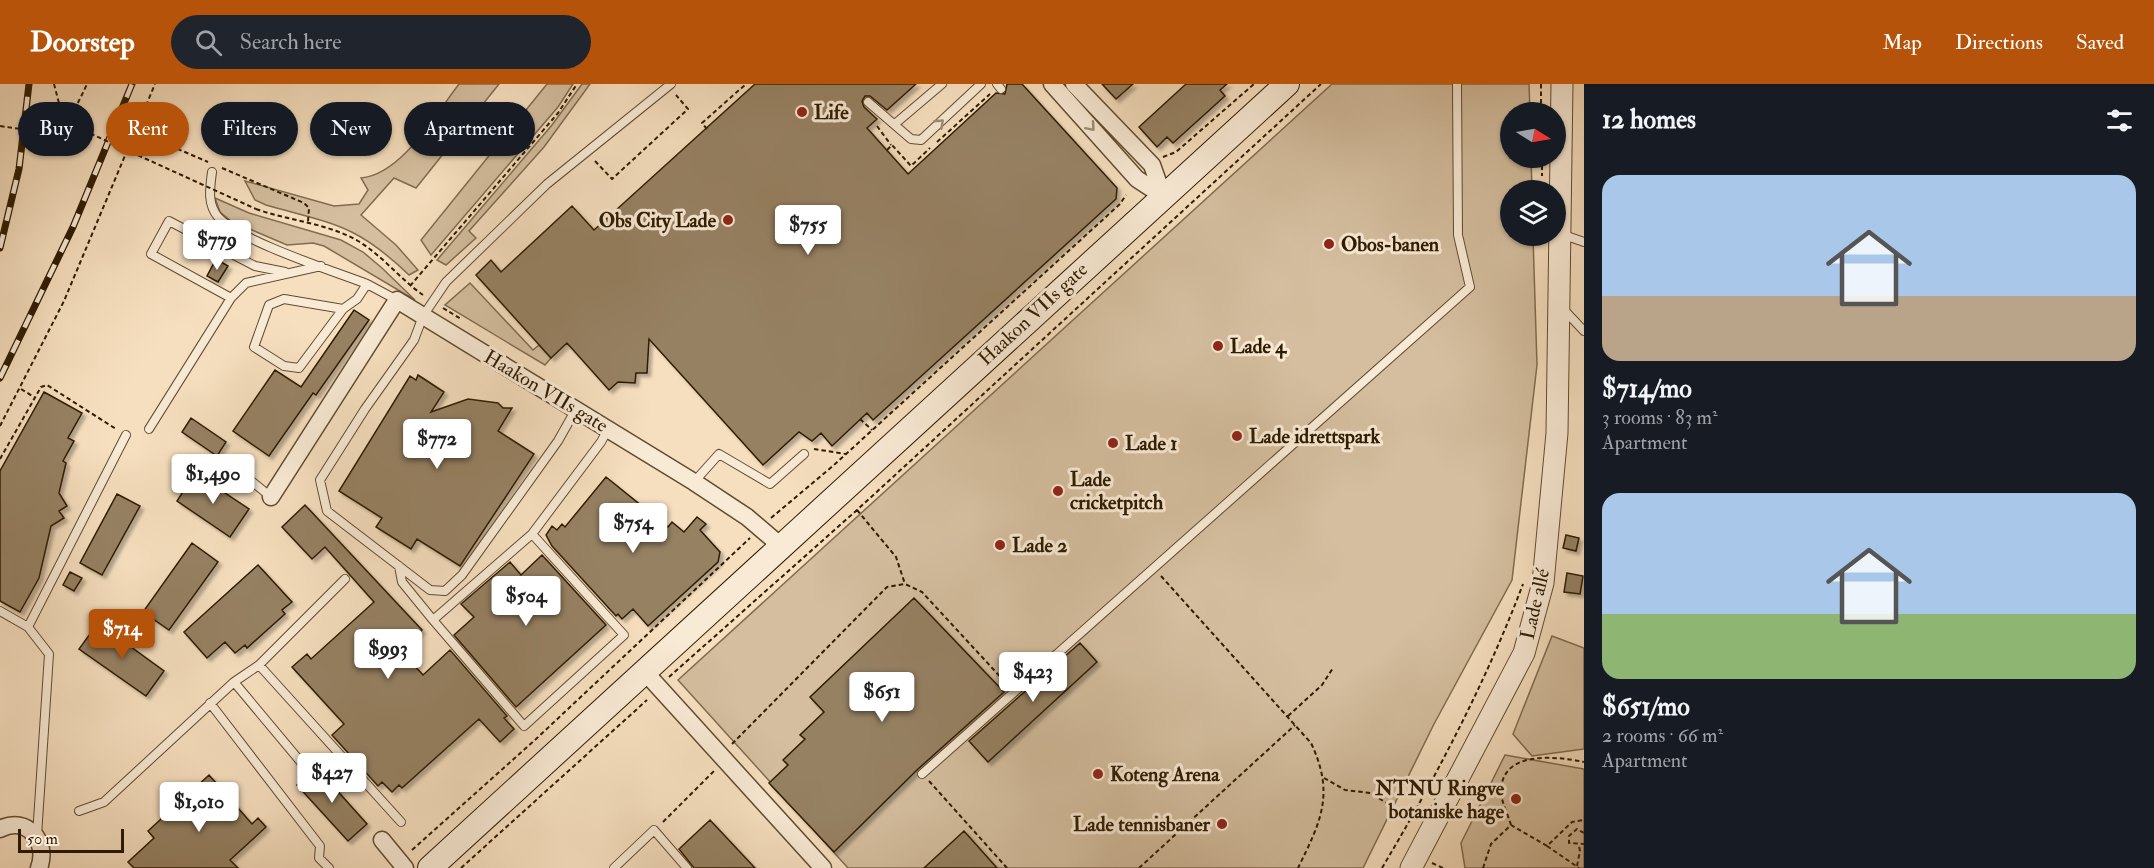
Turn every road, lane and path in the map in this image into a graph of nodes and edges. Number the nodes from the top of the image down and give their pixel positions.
1 (54, 84) edge
2 (155, 84) edge
3 (577, 84) edge
4 (746, 84) edge
5 (942, 84) edge
6 (981, 84) edge
7 (1052, 84) edge
8 (1074, 84) edge
9 (1254, 84) edge
10 (1287, 84) edge
11 (1321, 84) edge
12 (1457, 84) edge
13 (1541, 84) edge
14 (1562, 84) edge
15 (85, 85) edge
16 (670, 85) edge
17 (148, 102) edge
18 (868, 102) dead end
19 (1541, 102) edge
20 (896, 123) junction
21 (0, 126) edge
22 (706, 129) dead end
23 (587, 153) junction
24 (189, 154) edge
25 (126, 156) edge
26 (1158, 159) dead end
27 (1542, 168) edge
28 (212, 172) dead end
29 (1542, 180) dead end
30 (1561, 180) edge
31 (1163, 196) junction
32 (308, 222) junction
33 (1566, 236) edge
34 (1584, 242) edge
35 (1560, 246) edge
36 (321, 266) junction
37 (285, 272) junction
38 (367, 284) junction
39 (410, 286) junction
40 (422, 294) dead end
41 (231, 298) junction
42 (397, 300) junction
43 (343, 309) junction
44 (1560, 313) junction
45 (423, 316) junction
46 (1584, 331) edge
47 (21, 388) junction
48 (34, 397) junction
49 (576, 410) junction
50 (860, 419) dead end
51 (0, 426) edge
52 (149, 429) dead end
53 (608, 429) junction
54 (872, 430) dead end
55 (126, 435) joint
56 (804, 454) joint
57 (846, 454) dead end
58 (0, 459) edge
59 (233, 466) dead end
60 (694, 482) junction
61 (271, 496) joint
62 (856, 510) junction
63 (532, 534) junction
64 (781, 546) junction
65 (399, 566) junction
66 (1154, 568) junction
67 (1526, 578) dead end
68 (345, 579) dead end
69 (905, 584) junction
70 (0, 611) edge
71 (434, 620) junction
72 (28, 627) junction
73 (259, 665) junction
74 (1332, 668) dead end
75 (644, 671) junction
76 (669, 677) dead end
77 (234, 682) junction
78 (1014, 692) junction
79 (647, 700) dead end
80 (210, 703) junction
81 (1288, 716) junction
82 (1295, 724) junction
83 (724, 756) junction
84 (1584, 762) edge
85 (305, 767) dead end
86 (922, 774) joint
87 (1323, 777) junction
88 (1415, 810) junction
89 (79, 811) dead end
90 (1584, 820) edge
91 (401, 822) dead end
92 (1511, 825) junction
93 (0, 829) edge
94 (654, 830) junction
95 (1584, 833) edge
96 (37, 837) junction
97 (382, 840) dead end
98 (1584, 844) edge
99 (1547, 846) junction
100 (1579, 846) junction
101 (1433, 865) dead end
102 (1578, 867) edge
103 (39, 868) edge
104 (329, 868) edge
105 (405, 868) edge
106 (430, 868) edge
107 (461, 868) edge
108 (614, 868) edge
109 (687, 868) edge
110 (823, 868) edge
111 (1007, 868) edge
112 (1139, 868) edge
113 (1298, 868) edge
114 (1382, 868) edge
115 (1411, 868) edge
116 (1443, 868) edge
117 (1483, 868) edge

1 - 32 path, bridge
2 - 17 path
3 - 39 path
4 - 22 path
5 - 20 lane
20 -> 6 lane
7 -> 31 street
8 - 31 street
9 - 26 path
10 - 31 main road, Haakon VIIs gate
11 - 62 path
12 - 66 lane
13 - 19 path
14 - 30 street, Lade allé
15 - 21 path
16 - 23 lane
16 - 23 path
18 - 20 lane
23 - 45 lane
24 - 32 path
25 - 47 path
27 - 29 path
28 - 36 lane
31 - 64 main road, Haakon VIIs gate
32 - 39 path
33 - 34 lane
35 - 44 street, Lade allé
36 - 37 lane
36 - 38 lane
37 - 41 lane
37 - 41 lane
38 - 42 lane
38 - 43 lane
39 - 40 path
41 - 52 lane
42 - 45 street, Haakon VIIs gate
42 - 61 street
43 - 43 lane
44 - 46 lane
44 - 115 street, Lade allé
45 - 49 street, Haakon VIIs gate
45 - 65 lane
47 - 48 path
47 - 51 path
48 - 55 path
48 - 58 path
49 - 53 street, Haakon VIIs gate
49 - 65 lane
50 - 54 path
53 - 60 street, Haakon VIIs gate
53 - 63 lane
55 - 72 lane
56 - 57 path
56 - 60 lane
59 - 61 lane
60 - 64 street, Haakon VIIs gate
62 - 69 path
62 - 76 path
63 - 71 lane
63 - 71 lane
64 - 75 main road, Haakon VIIs gate
65 - 71 lane
66 - 78 lane
66 - 81 path
67 - 88 path
68 - 73 lane
69 - 78 path
69 - 83 path
70 - 72 lane
72 - 96 lane
73 - 77 lane
73 - 91 lane
74 - 81 path
75 - 83 street
75 - 106 main road, Haakon VIIs gate
77 - 80 lane
77 - 85 lane
78 - 86 lane
79 - 107 path
80 - 89 lane
80 - 104 lane
81 - 82 path
82 - 87 path
82 - 112 path
83 - 94 path
83 - 110 street
84 - 92 path
86 - 111 path
87 - 88 path
87 - 113 path
88 - 114 path
90 - 99 path
92 - 99 path
92 - 117 path
93 - 96 street
94 - 108 lane
94 - 109 lane
95 - 100 path
96 - 103 street
97 - 105 street
98 - 100 path
99 - 102 path
100 - 102 path
101 - 116 path

